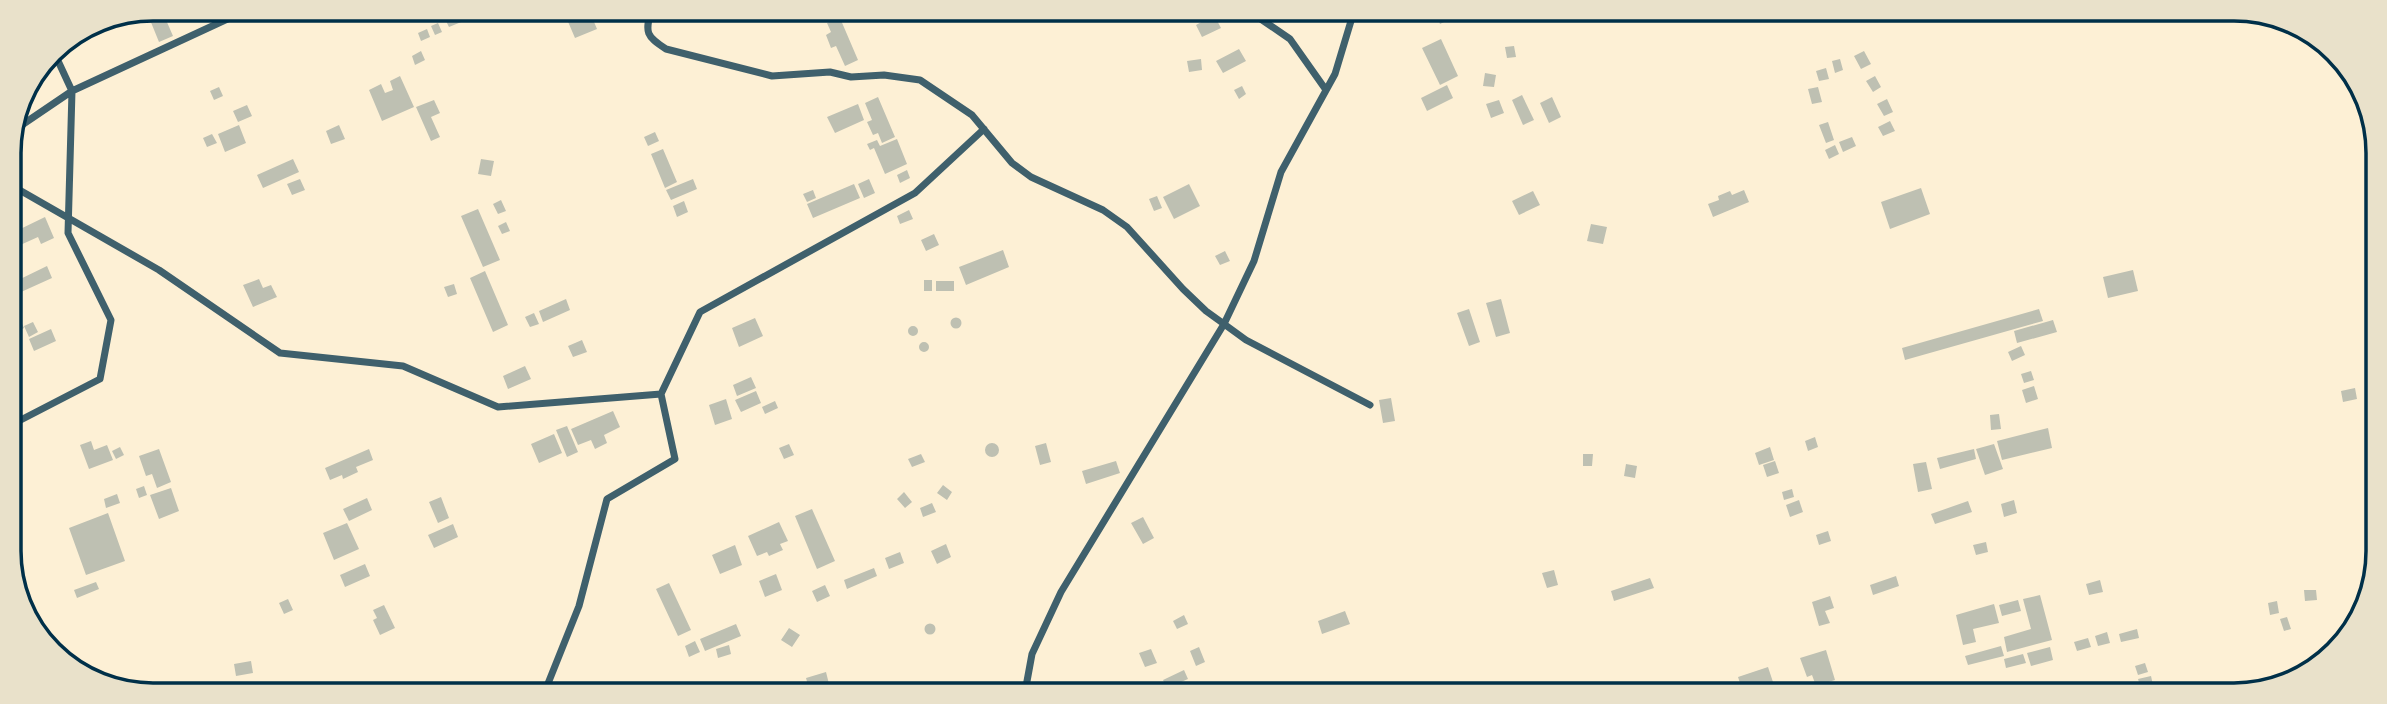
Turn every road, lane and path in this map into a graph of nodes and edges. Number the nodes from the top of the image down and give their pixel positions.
1 (223, 21) edge
2 (648, 21) edge
3 (1264, 21) edge
4 (1351, 21) edge
5 (58, 62) edge
6 (1326, 90) junction
7 (72, 91) junction
8 (25, 123) edge
9 (984, 129) junction
10 (21, 191) edge
11 (68, 216) junction
12 (1224, 324) junction
13 (661, 394) junction
14 (1370, 405) dead end
15 (21, 420) edge
16 (548, 683) edge
17 (1027, 683) edge

1 - 7 street
2 - 9 street
3 - 6 street
4 - 6 street
5 - 7 street
6 - 12 street
7 - 8 street
7 - 11 street
9 - 12 street
9 - 13 street
10 - 11 street
11 - 13 street
11 - 15 street
12 - 14 street
12 - 17 street
13 - 16 street

